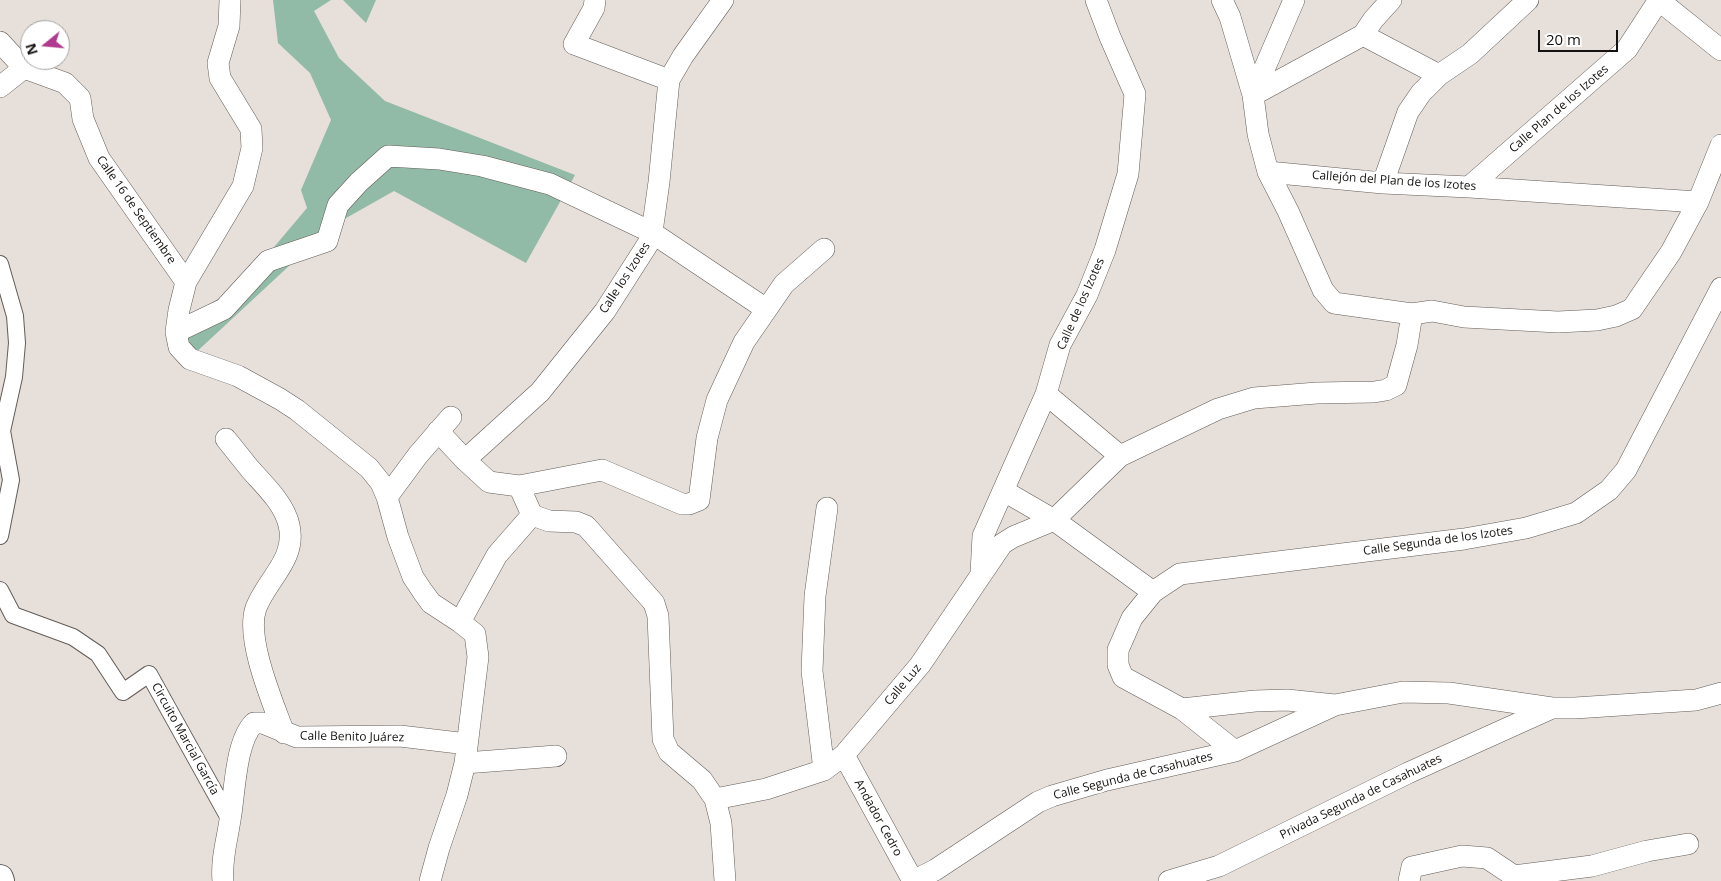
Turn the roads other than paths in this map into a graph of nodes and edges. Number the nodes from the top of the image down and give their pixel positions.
1 (230, 0) edge
2 (595, 0) edge
3 (723, 0) edge
4 (1096, 0) edge
5 (1222, 0) edge
6 (1294, 0) edge
7 (1391, 0) edge
8 (1528, 0) edge
9 (1668, 3) edge
10 (1363, 35) junction
11 (0, 42) edge
12 (1721, 50) edge
13 (20, 64) edge
14 (21, 70) edge
15 (29, 70) edge
16 (1438, 75) junction
17 (669, 80) junction
18 (0, 87) edge
19 (1253, 95) junction
20 (1721, 145) edge
21 (1268, 172) junction
22 (1383, 183) junction
23 (1469, 187) junction
24 (1698, 202) junction
25 (651, 232) junction
26 (824, 249) dead end
27 (0, 264) edge
28 (186, 282) junction
29 (1721, 288) edge
30 (766, 309) junction
31 (1412, 314) junction
32 (1711, 325) edge
33 (176, 332) junction
34 (1046, 394) junction
35 (226, 439) dead end
36 (1120, 456) junction
37 (465, 460) junction
38 (519, 486) junction
39 (1004, 491) junction
40 (387, 498) junction
41 (4, 506) edge
42 (827, 508) dead end
43 (532, 515) junction
44 (1054, 520) junction
45 (0, 536) edge
46 (981, 574) junction
47 (0, 590) edge
48 (1153, 592) junction
49 (460, 622) junction
50 (1721, 693) edge
51 (1335, 705) junction
52 (1552, 708) junction
53 (1182, 709) junction
54 (284, 733) junction
55 (1235, 751) junction
56 (466, 753) junction
57 (844, 755) junction
58 (556, 756) dead end
59 (824, 770) junction
60 (715, 799) junction
61 (230, 820) junction
62 (1688, 844) dead end
63 (1594, 873) edge
64 (1515, 879) edge
65 (223, 881) edge
66 (430, 881) edge
67 (725, 881) edge
68 (913, 881) edge
69 (1169, 881) edge
70 (1409, 881) edge

1 - 28 street, Calle 16 de Septiembre
2 - 17 street
3 - 17 street, Calle los Izotes
4 - 34 street, Calle de los Izotes
5 - 19 street
6 - 19 street
7 - 10 street
8 - 16 street
9 - 12 street
9 - 23 street, Calle Plan de los Izotes
10 - 16 street
10 - 19 street
11 - 13 street
14 - 18 street
15 - 28 street, Calle 16 de Septiembre
16 - 22 street
17 - 25 street, Calle los Izotes
19 - 21 street
20 - 24 street
21 - 22 street, Callejón del Plan de los Izotes
21 - 31 street
22 - 23 street, Callejón del Plan de los Izotes
23 - 24 street, Callejón del Plan de los Izotes
24 - 31 street
25 - 30 street
25 - 33 street
25 - 37 street, Calle los Izotes
26 - 30 street
27 - 41 street
28 - 33 street, Calle 16 de Septiembre
29 - 32 street, Calle Segunda de los Izotes
30 - 38 street
31 - 36 street
32 - 48 street, Calle Segunda de los Izotes
33 - 40 street
34 - 36 street
34 - 39 street, Calle de los Izotes
35 - 54 street
36 - 44 street
37 - 38 street
37 - 40 street
38 - 43 street
39 - 44 street
39 - 46 street, Calle de los Izotes
40 - 49 street
41 - 45 street
42 - 59 street
43 - 49 street
43 - 60 street
44 - 46 street, Calle Luz
44 - 48 street
46 - 57 street, Calle Luz
47 - 61 street, Circuito Marcial García
48 - 53 street, Calle Segunda de los Izotes
49 - 56 street
50 - 52 street
51 - 52 street
51 - 53 street
51 - 55 street, Calle Segunda de Casahuates
52 - 69 street, Privada Segunda de Casahuates
53 - 55 street, Calle Segunda de los Izotes
54 - 56 street, Calle Benito Juárez
54 - 61 street, Calle Benito Juárez
55 - 68 street, Calle Segunda de Casahuates
56 - 58 street
56 - 66 street
57 - 59 street, Calle Luz
57 - 68 street, Andador Cedro
59 - 60 street, Calle Luz
60 - 67 street
61 - 65 street, Calle Benito Juárez
62 - 63 street
63 - 64 street
64 - 70 street

